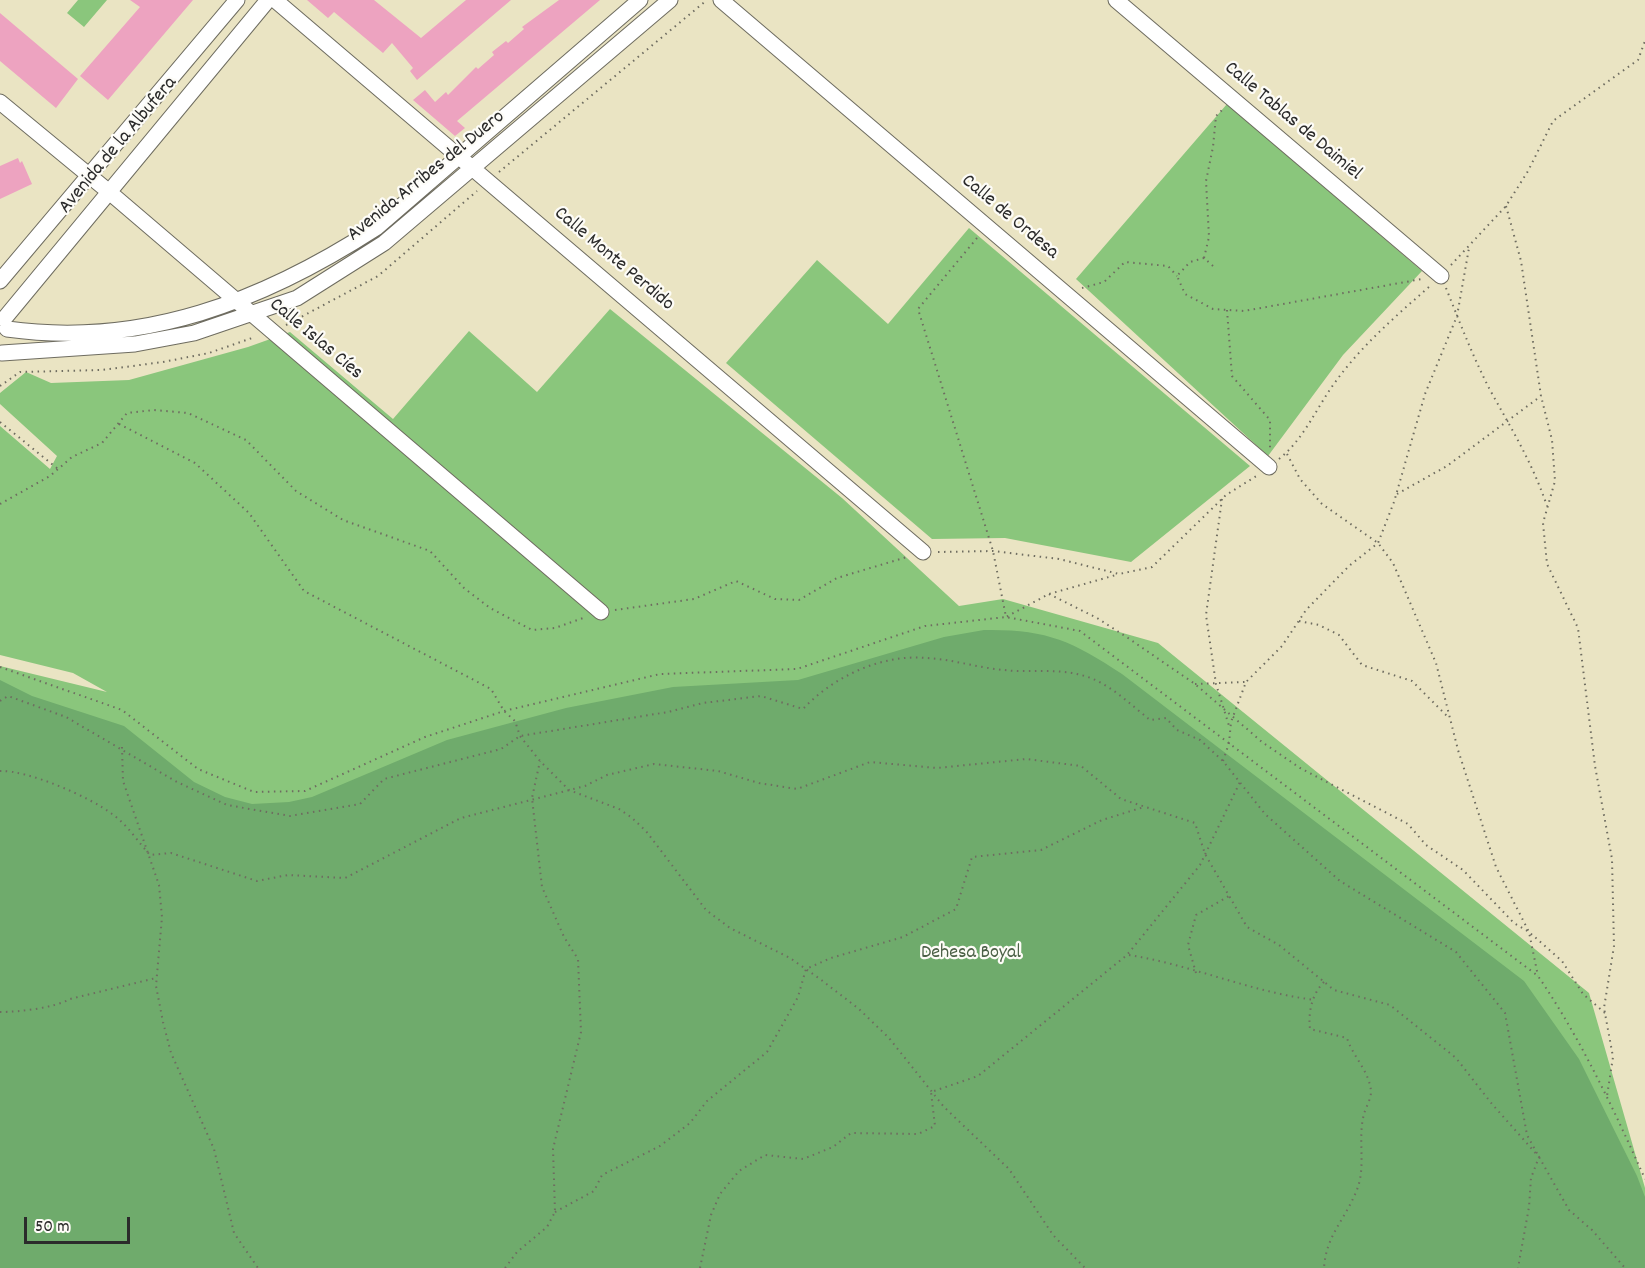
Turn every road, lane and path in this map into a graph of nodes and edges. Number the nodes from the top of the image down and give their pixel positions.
1 (237, 0) edge
2 (268, 0) edge
3 (275, 0) edge
4 (640, 0) edge
5 (670, 0) edge
6 (721, 0) edge
7 (1116, 0) edge
8 (1645, 41) edge
9 (1232, 98) junction
10 (0, 102) edge
11 (459, 156) junction
12 (473, 168) junction
13 (88, 176) junction
14 (108, 191) junction
15 (1506, 206) junction
16 (986, 226) junction
17 (1469, 246) junction
18 (1204, 258) junction
19 (1213, 266) dead end
20 (1177, 276) junction
21 (1441, 276) junction
22 (0, 281) edge
23 (1065, 293) junction
24 (236, 302) junction
25 (1227, 310) junction
26 (253, 315) junction
27 (1457, 315) junction
28 (4, 320) edge
29 (1, 355) edge
30 (1541, 396) junction
31 (1509, 421) junction
32 (0, 422) edge
33 (118, 424) junction
34 (1287, 453) junction
35 (1269, 467) junction
36 (58, 469) junction
37 (1396, 494) junction
38 (1221, 499) junction
39 (0, 504) edge
40 (1548, 508) junction
41 (1378, 543) junction
42 (993, 551) junction
43 (923, 552) junction
44 (1119, 574) junction
45 (1049, 594) junction
46 (601, 612) junction
47 (1006, 617) junction
48 (1299, 621) junction
49 (0, 667) edge
50 (1246, 682) junction
51 (1195, 684) junction
52 (1216, 684) junction
53 (0, 701) edge
54 (1224, 710) junction
55 (504, 711) junction
56 (1233, 718) junction
57 (1449, 718) junction
58 (1230, 732) junction
59 (520, 736) junction
60 (1229, 743) junction
61 (122, 747) junction
62 (540, 761) junction
63 (1223, 761) junction
64 (0, 771) edge
65 (1240, 782) junction
66 (569, 790) junction
67 (1144, 807) junction
68 (1205, 854) junction
69 (150, 855) junction
70 (1229, 896) junction
71 (1529, 932) junction
72 (1127, 955) junction
73 (806, 969) junction
74 (1196, 973) junction
75 (1538, 976) junction
76 (156, 978) junction
77 (1324, 982) junction
78 (1315, 1000) junction
79 (0, 1012) edge
80 (1605, 1013) junction
81 (931, 1092) junction
82 (1607, 1097) junction
83 (1539, 1157) junction
84 (1645, 1179) edge
85 (555, 1212) junction
86 (258, 1268) edge
87 (505, 1268) edge
88 (700, 1268) edge
89 (1085, 1268) edge
90 (1324, 1268) edge
91 (1518, 1268) edge
92 (1625, 1268) edge

1 - 13 street, Avenida de la Albufera
2 - 14 street, Avenida de la Albufera
3 - 11 street, Calle Monte Perdido
4 - 11 street, Avenida Arribes del Duero
5 - 12 street, Avenida Arribes del Duero
6 - 16 street, Calle de Ordesa
7 - 9 street, Calle Tablas de Daimiel
8 - 15 path
9 - 18 path
9 - 21 street, Calle Tablas de Daimiel
10 - 13 street, Calle Islas Cíes
11 - 12 street, Calle Monte Perdido
11 - 24 street, Avenida Arribes del Duero
12 - 26 street, Avenida Arribes del Duero
12 - 43 street, Calle Monte Perdido
13 - 14 street, Calle Islas Cíes
13 - 22 street, Avenida de la Albufera
14 - 24 street, Calle Islas Cíes
14 - 28 street, Avenida de la Albufera
15 - 17 path
15 - 30 path
16 - 23 street, Calle de Ordesa
16 - 42 path
17 - 21 path
17 - 27 path
18 - 19 path
18 - 20 path
20 - 23 path
20 - 25 path
21 - 25 path
21 - 27 path
21 - 34 path
23 - 35 street, Calle de Ordesa
24 - 26 street, Calle Islas Cíes
24 - 28 street, Avenida Arribes del Duero
25 - 35 path
26 - 29 street, Avenida Arribes del Duero
26 - 46 street, Calle Islas Cíes
27 - 31 path
27 - 37 path
28 - 29 street
30 - 31 path
30 - 40 path
31 - 37 path
31 - 40 path
32 - 36 path
33 - 36 path
33 - 46 path
33 - 55 path
34 - 35 path
34 - 41 path
35 - 38 path
36 - 39 path
37 - 41 path
38 - 44 path
38 - 52 path
40 - 80 path
41 - 48 path
41 - 57 path
42 - 43 path
42 - 44 path
42 - 47 path
43 - 46 path
44 - 45 path
45 - 47 path
45 - 51 path
47 - 55 path
47 - 60 path
48 - 50 path
48 - 57 path
49 - 55 path
50 - 52 path
50 - 56 path
51 - 52 path
51 - 54 path
52 - 54 path
53 - 61 path
54 - 56 path
54 - 58 path
55 - 59 path
56 - 58 path
56 - 71 path
57 - 71 path
58 - 60 path
59 - 61 path
59 - 62 path
59 - 63 path
60 - 63 path
60 - 75 path
61 - 69 path
62 - 66 path
62 - 85 path
63 - 65 path
64 - 69 path
65 - 68 path
65 - 83 path
66 - 67 path
66 - 69 path
66 - 73 path
67 - 68 path
67 - 73 path
68 - 70 path
68 - 72 path
69 - 76 path
70 - 74 path
70 - 77 path
71 - 75 path
71 - 80 path
72 - 74 path
72 - 81 path
73 - 81 path
73 - 85 path
74 - 78 path
75 - 82 path
76 - 79 path
76 - 86 path
77 - 78 path
77 - 83 path
78 - 90 path
80 - 82 path
81 - 88 path
81 - 89 path
82 - 84 path
83 - 91 path
83 - 92 path
85 - 87 path

